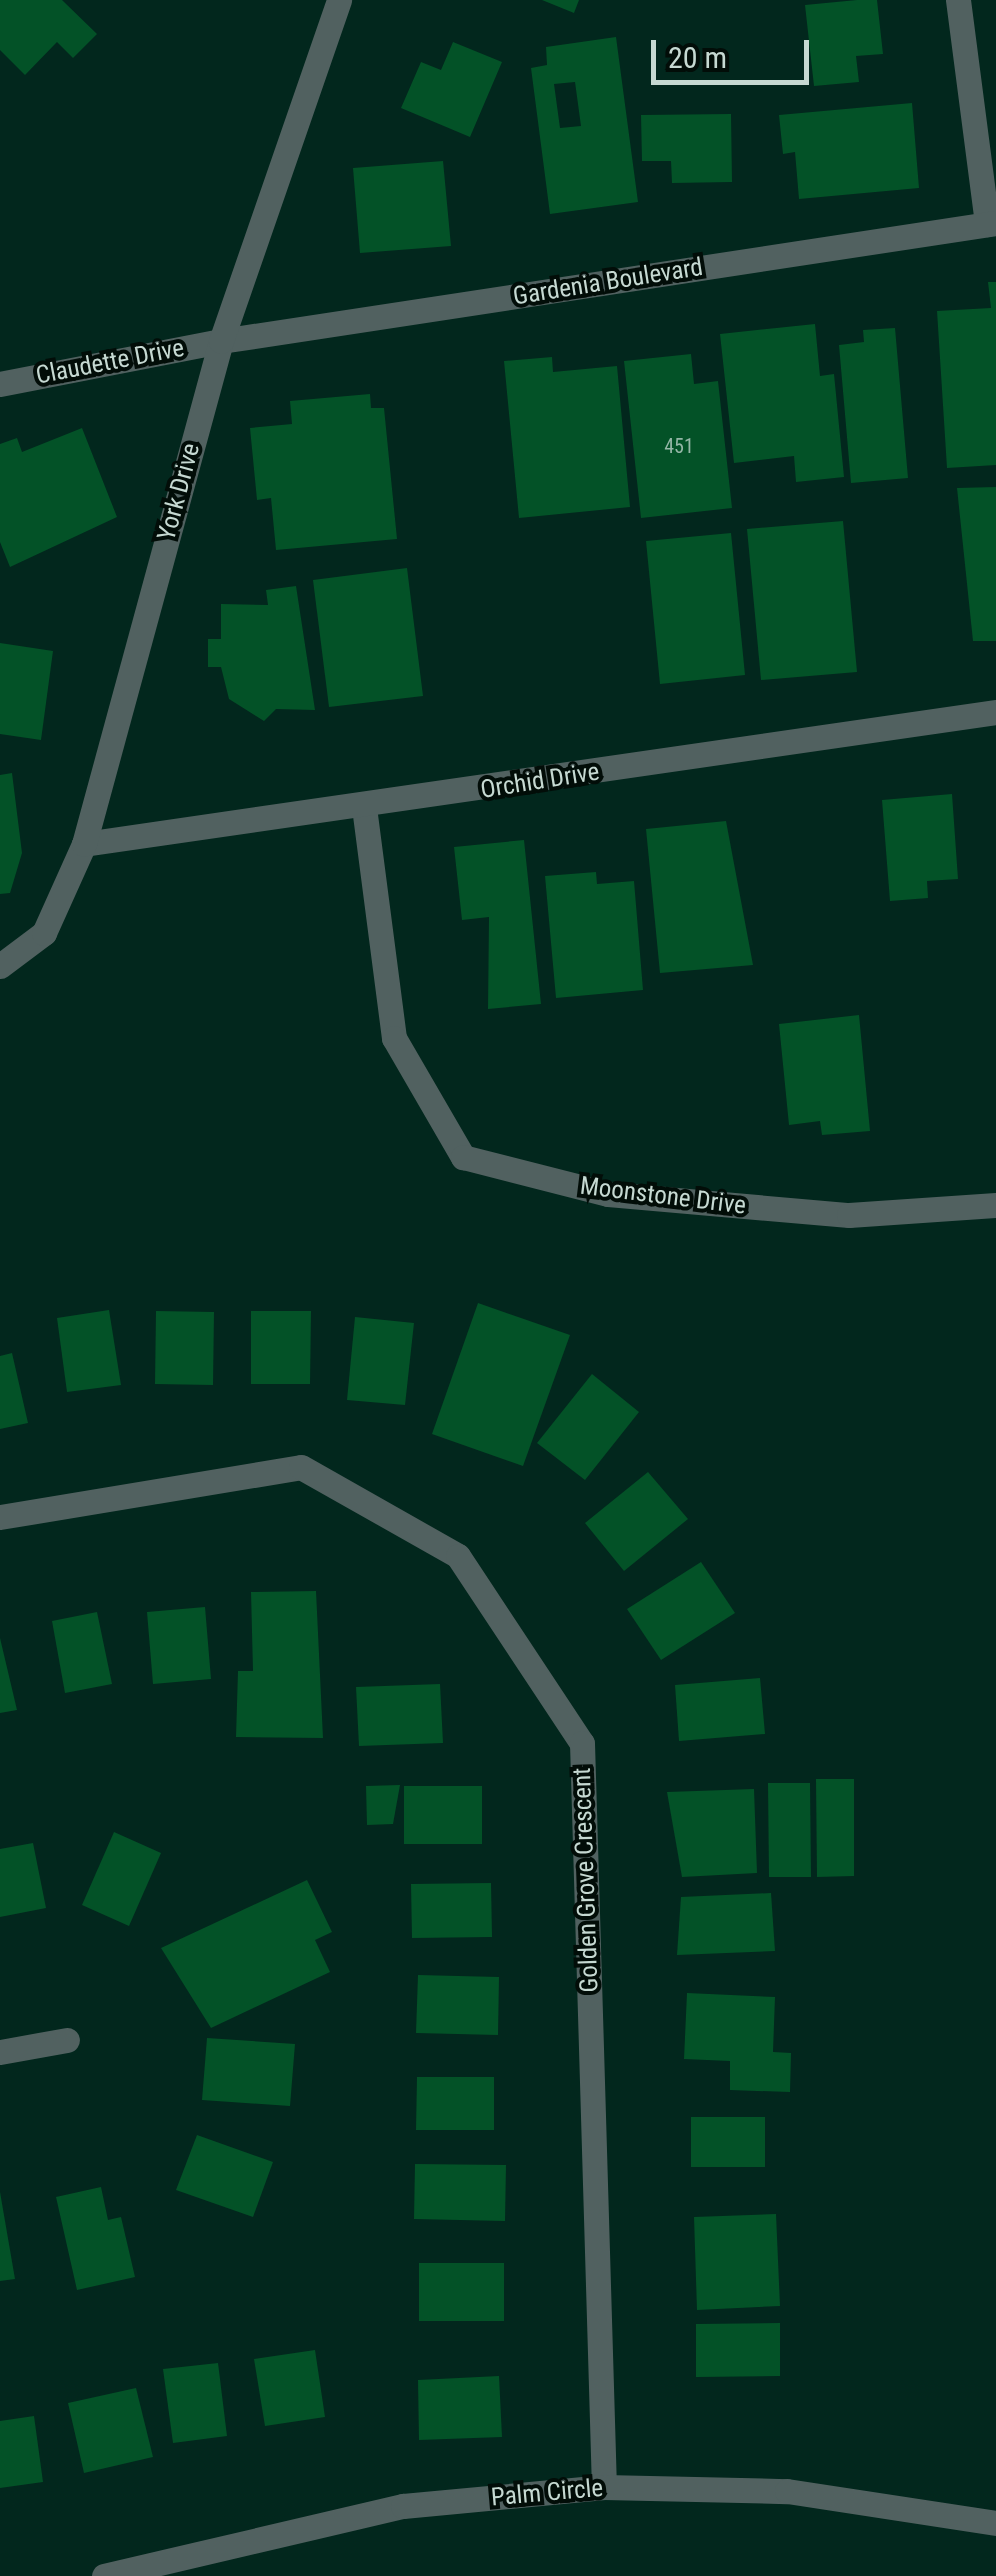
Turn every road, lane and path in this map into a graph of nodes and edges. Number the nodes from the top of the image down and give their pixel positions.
1 (339, 0) edge
2 (958, 0) edge
3 (991, 224) edge
4 (220, 340) junction
5 (0, 384) edge
6 (996, 712) edge
7 (364, 808) junction
8 (84, 844) junction
9 (0, 966) edge
10 (996, 1205) edge
11 (0, 1517) edge
12 (66, 2040) dead end
13 (0, 2052) edge
14 (604, 2487) junction
15 (996, 2523) edge
16 (104, 2576) edge

1 - 4 street, York Drive
2 - 3 street
3 - 4 street, Gardenia Boulevard
4 - 5 street, Claudette Drive
4 - 8 street, York Drive
6 - 7 street, Orchid Drive
7 - 8 street, Orchid Drive
7 - 10 street, Moonstone Drive
8 - 9 street, York Drive
11 - 14 street, Golden Grove Crescent
12 - 13 street
14 - 15 street, Palm Circle
14 - 16 street, Palm Circle

